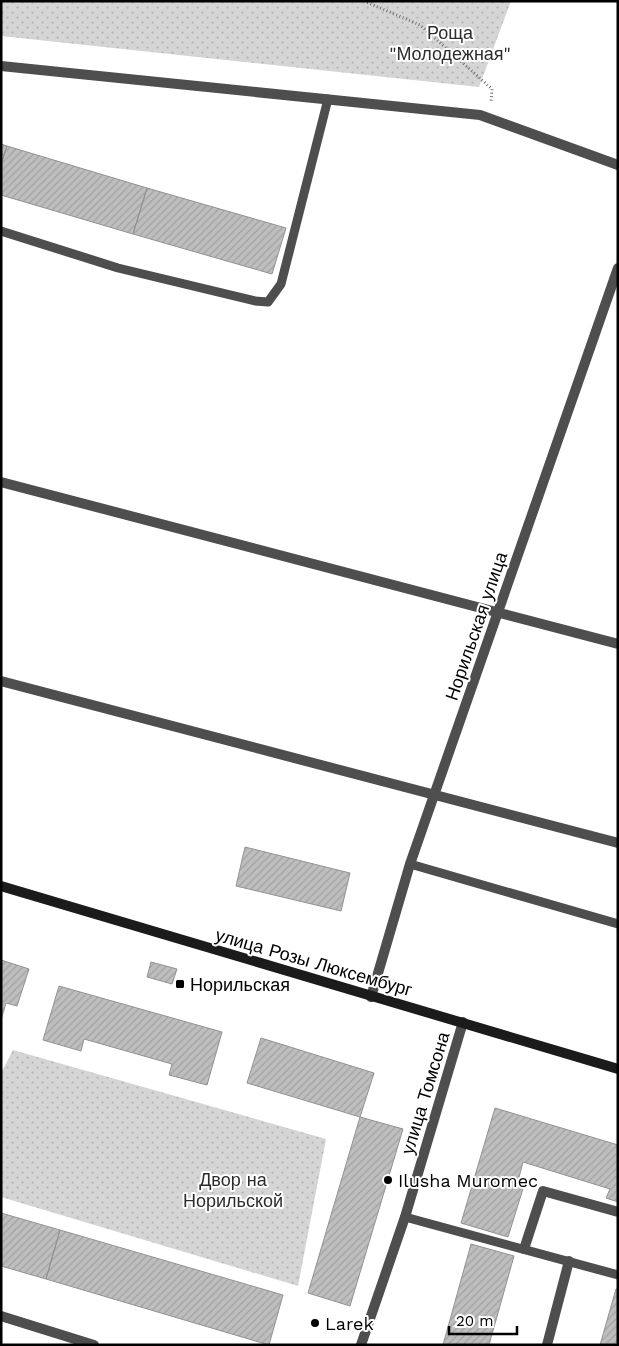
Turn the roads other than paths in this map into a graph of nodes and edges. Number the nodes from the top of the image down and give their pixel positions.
1 (1, 66) edge
2 (328, 99) junction
3 (618, 165) edge
4 (1, 231) edge
5 (618, 268) edge
6 (1, 482) edge
7 (498, 612) junction
8 (618, 644) edge
9 (1, 681) edge
10 (434, 795) junction
11 (618, 843) edge
12 (410, 864) junction
13 (1, 886) edge
14 (618, 924) edge
15 (371, 996) junction
16 (463, 1022) junction
17 (618, 1069) edge
18 (618, 1212) edge
19 (405, 1217) junction
20 (524, 1249) junction
21 (569, 1261) junction
22 (618, 1275) edge
23 (1, 1316) edge
24 (94, 1345) edge
25 (361, 1345) edge
26 (547, 1345) edge

1 - 2 street
2 - 3 street
2 - 4 lane
5 - 7 street, Норильская улица
6 - 7 street
7 - 8 street
7 - 10 street, Норильская улица
9 - 10 street
10 - 11 street
10 - 12 street, Норильская улица
12 - 14 lane
12 - 15 street, Норильская улица
13 - 15 main road, улица Розы Люксембург
15 - 16 main road, улица Розы Люксембург
16 - 17 main road, улица Розы Люксембург
16 - 19 street, улица Томсона
18 - 20 street
19 - 20 lane
19 - 25 street, улица Томсона
20 - 21 lane
21 - 22 lane
21 - 26 street
23 - 24 street

